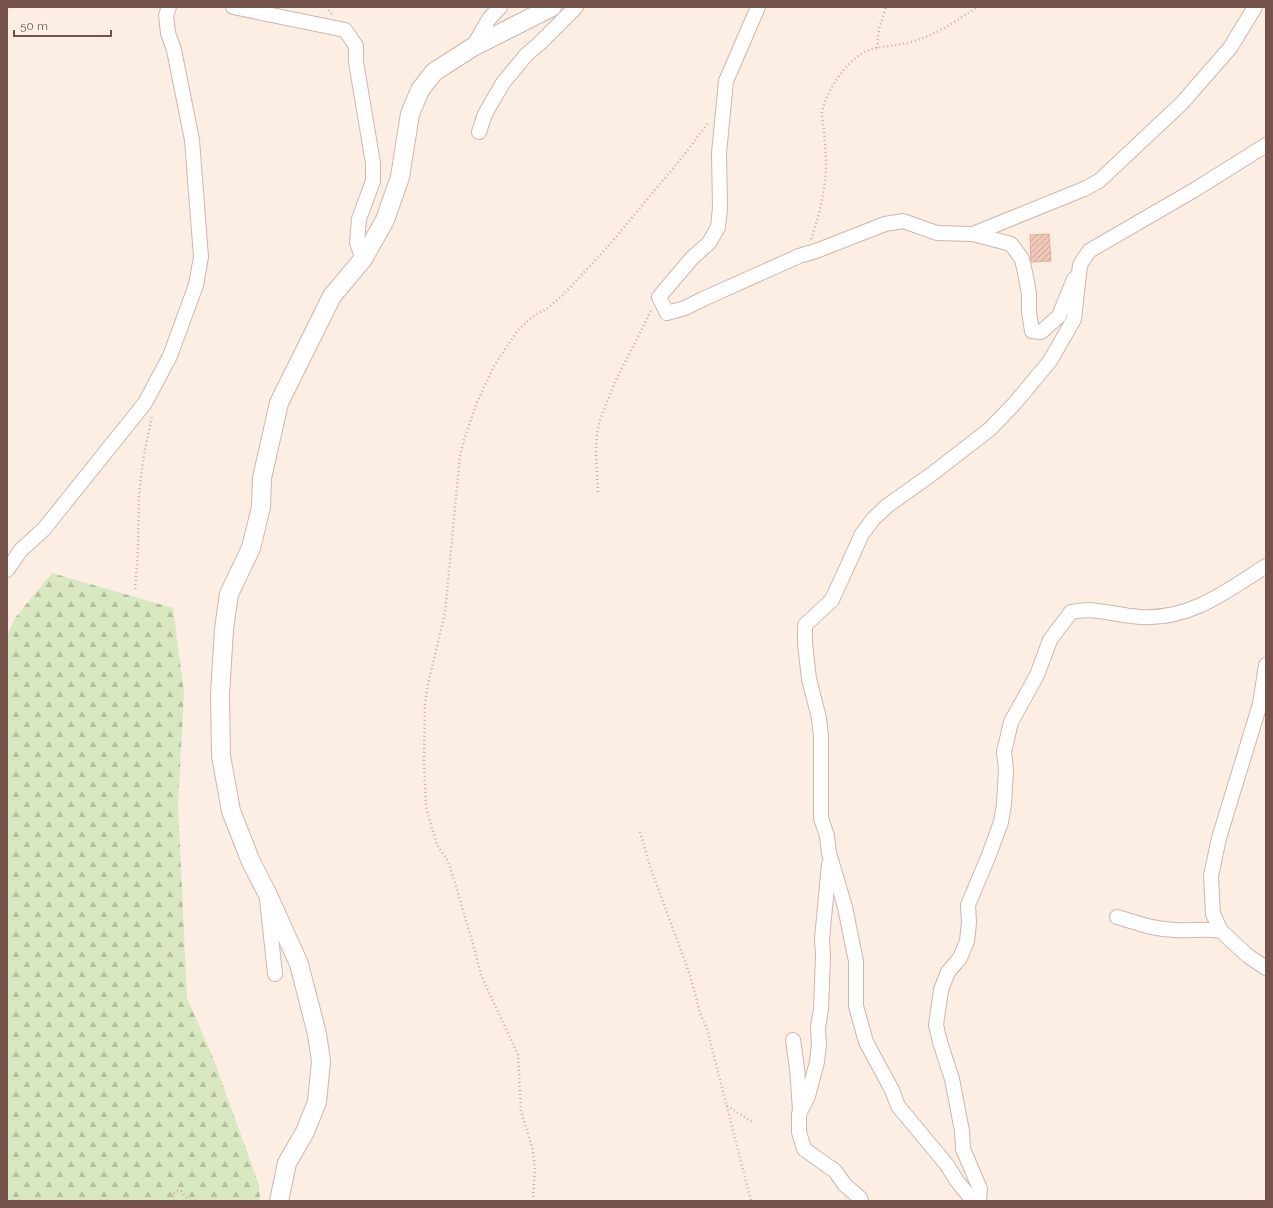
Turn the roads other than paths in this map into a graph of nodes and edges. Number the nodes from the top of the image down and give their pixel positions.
1 (169, 7) edge
2 (233, 7) edge
3 (500, 7) edge
4 (552, 7) edge
5 (576, 7) edge
6 (758, 7) edge
7 (1255, 7) edge
8 (473, 47) junction
9 (479, 132) dead end
10 (1266, 145) edge
11 (973, 234) junction
12 (363, 259) junction
13 (1080, 265) junction
14 (1266, 566) edge
15 (7, 570) edge
16 (1266, 665) edge
17 (829, 853) junction
18 (267, 893) junction
19 (1117, 917) dead end
20 (1221, 931) junction
21 (1266, 968) edge
22 (275, 974) dead end
23 (793, 1040) dead end
24 (799, 1114) junction
25 (279, 1201) edge
26 (861, 1201) edge
27 (978, 1201) edge

1 - 15 street
2 - 12 street
3 - 8 street
4 - 8 street
5 - 9 street
6 - 11 street
7 - 11 street
8 - 12 street
10 - 13 street
11 - 13 street
12 - 18 street
13 - 17 street
14 - 27 street
16 - 20 street
17 - 24 street
17 - 27 street
18 - 22 street
18 - 25 street
19 - 20 street
20 - 21 street
23 - 24 street
24 - 26 street

